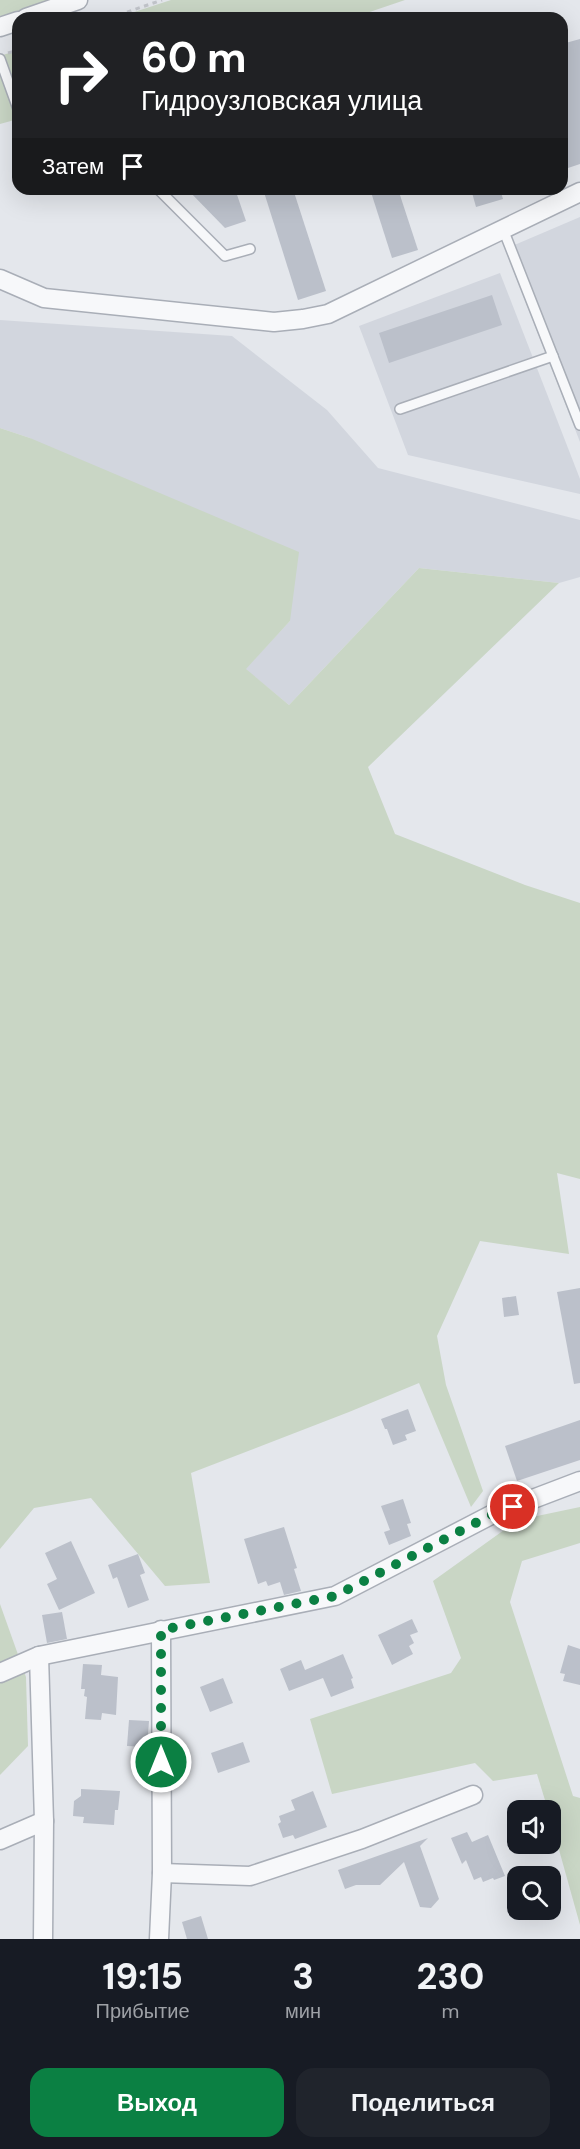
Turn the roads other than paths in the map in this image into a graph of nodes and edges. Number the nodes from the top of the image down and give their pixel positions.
1 (78, 0) edge
2 (43, 12) edge
3 (0, 59) edge
4 (12, 93) edge
5 (580, 192) edge
6 (164, 195) edge
7 (502, 229) junction
8 (250, 249) dead end
9 (0, 279) edge
10 (553, 356) junction
11 (400, 409) dead end
12 (580, 425) edge
13 (580, 1481) edge
14 (161, 1630) junction
15 (39, 1656) junction
16 (0, 1673) edge
17 (473, 1795) dead end
18 (44, 1821) junction
19 (0, 1839) edge
20 (162, 1873) junction
21 (43, 1939) edge
22 (159, 1939) edge

1 - 2 street
3 - 4 lane
5 - 7 street
6 - 8 lane
7 - 9 street
7 - 10 lane
10 - 11 lane
10 - 12 lane
13 - 14 street
14 - 15 street
14 - 20 street
15 - 16 street
15 - 18 street
17 - 20 street
18 - 19 street
18 - 21 street
20 - 22 street

